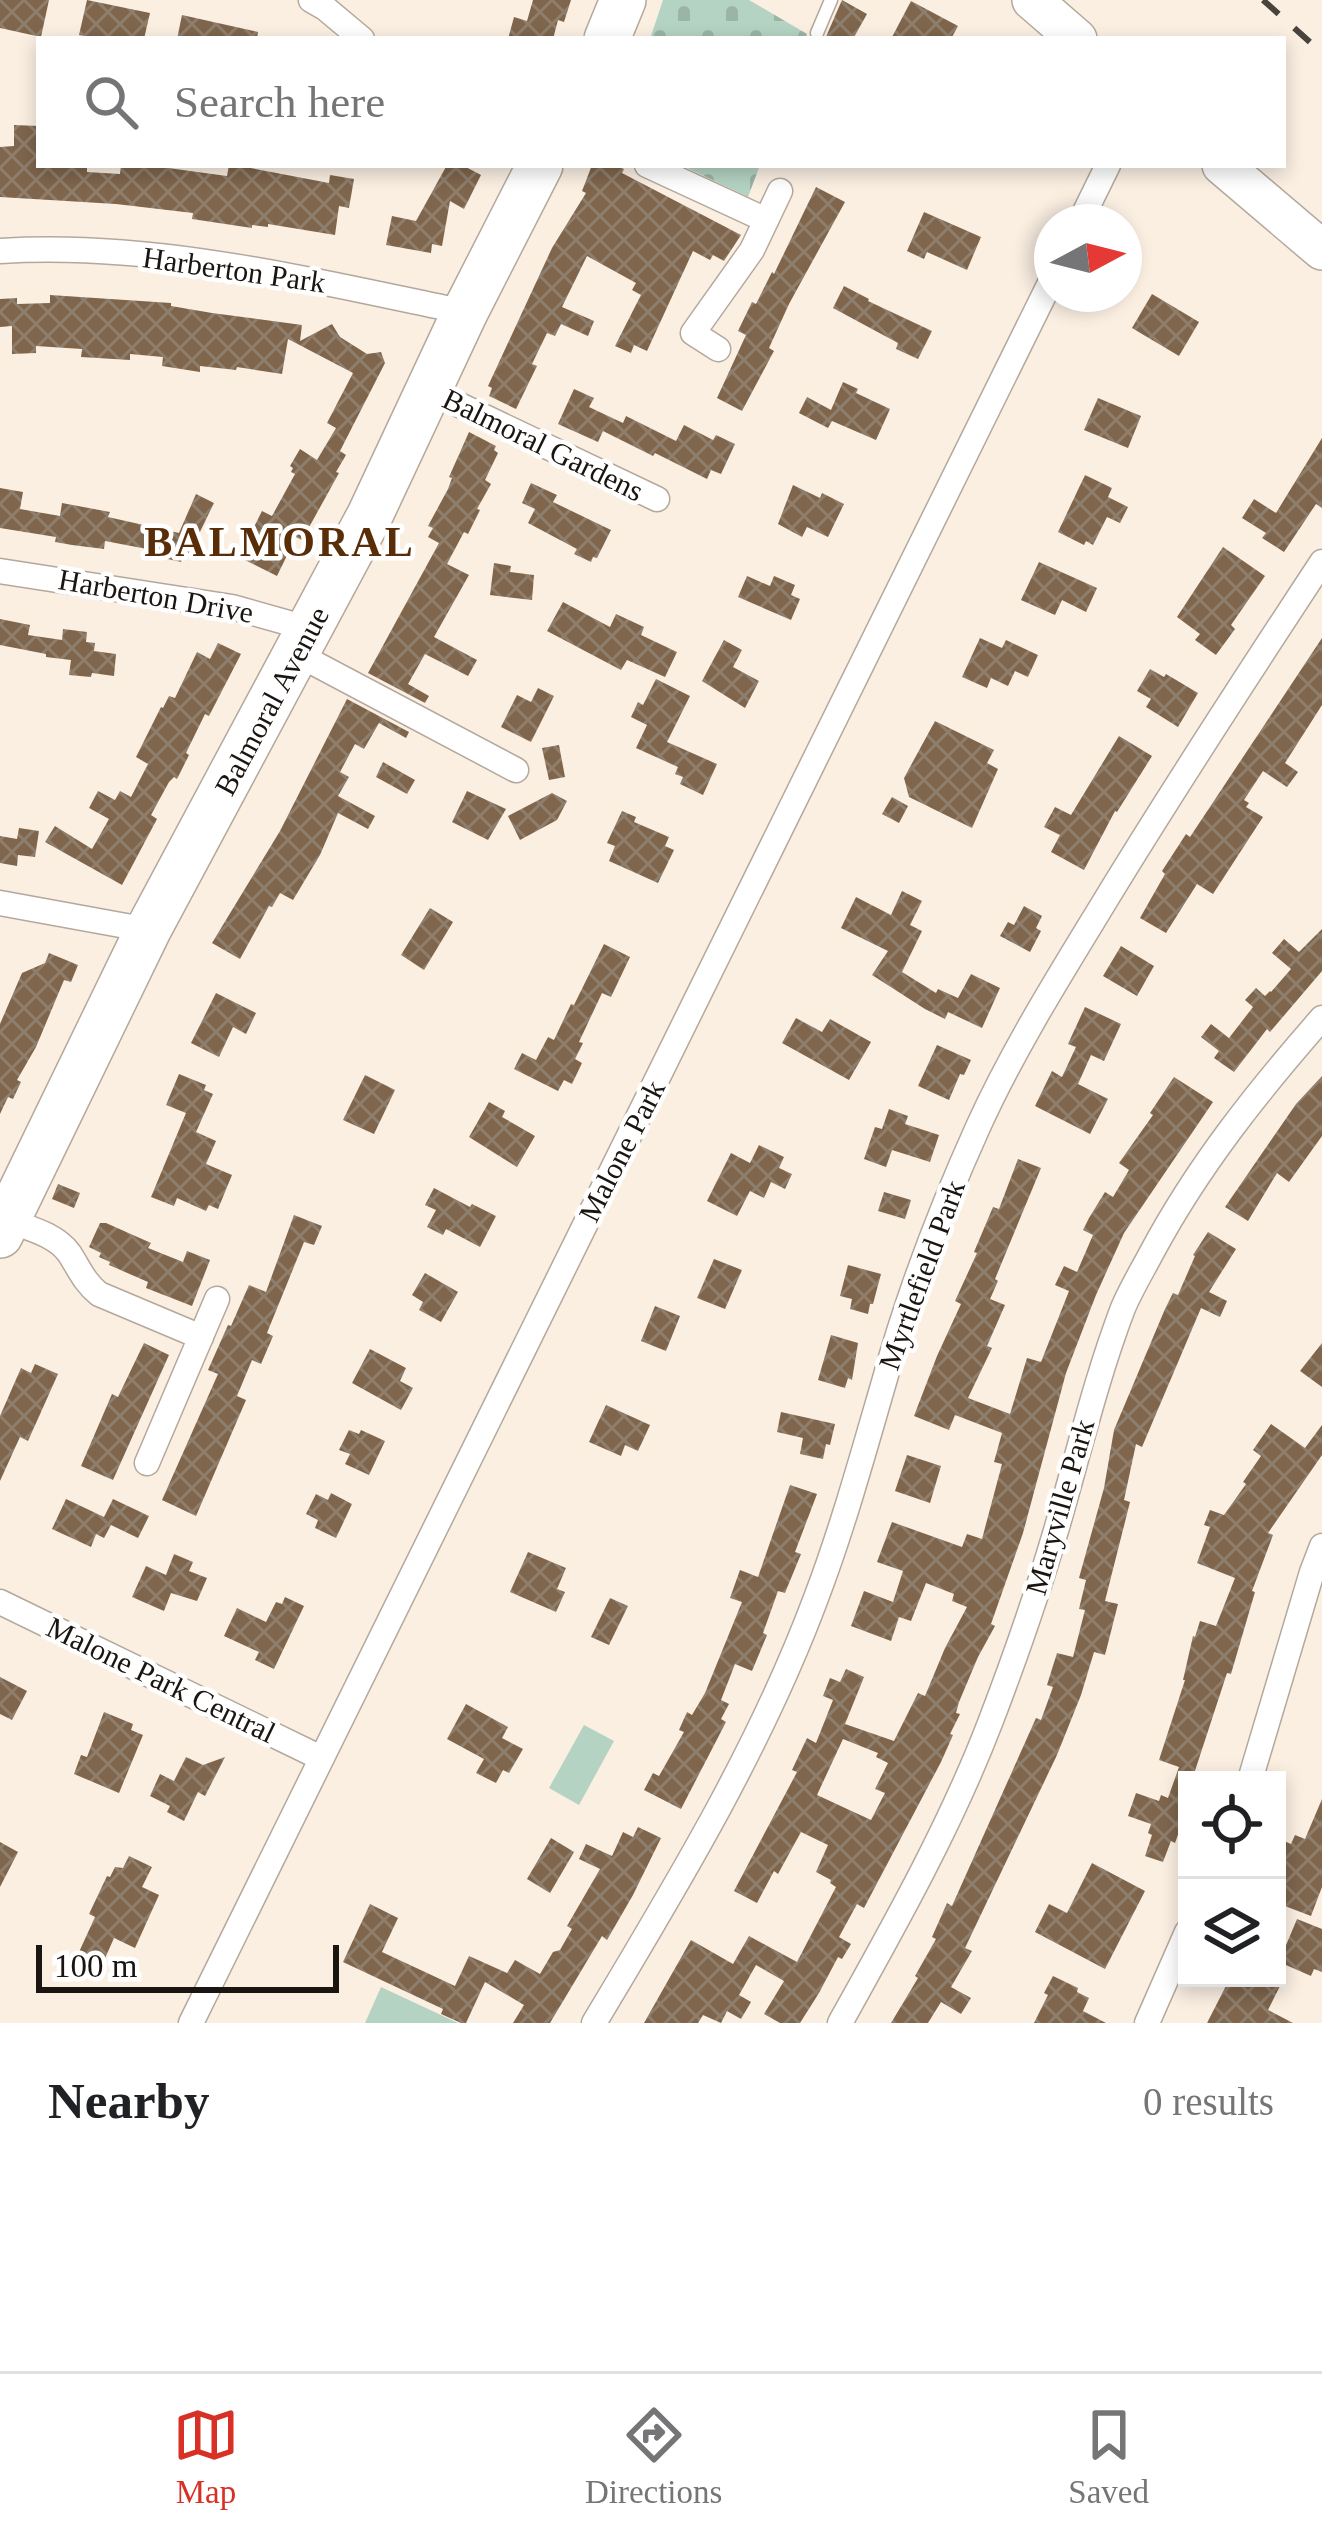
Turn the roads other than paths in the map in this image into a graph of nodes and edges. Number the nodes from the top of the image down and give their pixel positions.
1 (311, 0) edge
2 (623, 0) edge
3 (831, 0) edge
4 (1026, 2) edge
5 (817, 33) dead end
6 (358, 36) edge
7 (609, 36) edge
8 (1073, 36) edge
9 (538, 168) edge
10 (653, 168) edge
11 (1107, 168) edge
12 (1226, 168) edge
13 (780, 191) dead end
14 (1089, 204) edge
15 (766, 220) junction
16 (1318, 238) edge
17 (0, 251) edge
18 (465, 312) junction
19 (1036, 312) edge
20 (718, 349) dead end
21 (428, 390) junction
22 (657, 499) dead end
23 (1322, 562) edge
24 (0, 571) edge
25 (303, 642) junction
26 (516, 770) dead end
27 (0, 903) edge
28 (148, 930) junction
29 (1322, 1018) edge
30 (4, 1227) edge
31 (218, 1299) dead end
32 (201, 1337) junction
33 (147, 1463) dead end
34 (1322, 1546) edge
35 (0, 1602) edge
36 (321, 1758) junction
37 (1253, 1771) edge
38 (1178, 1952) edge
39 (191, 2023) edge
40 (594, 2023) edge
41 (840, 2023) edge
42 (1147, 2023) edge

1 - 6 street
2 - 7 highway
3 - 5 lane
4 - 8 main road
9 - 18 highway, Balmoral Avenue
10 - 15 street
11 - 14 street
12 - 16 main road
13 - 15 street
15 - 20 street
17 - 18 street, Harberton Park
18 - 21 highway, Balmoral Avenue
19 - 36 street, Malone Park
21 - 22 street, Balmoral Gardens
21 - 25 highway, Balmoral Avenue
23 - 40 street, Myrtlefield Park
24 - 25 street, Harberton Drive
25 - 26 street, Harberton Drive
25 - 28 highway, Balmoral Avenue
27 - 28 street
28 - 30 highway, Balmoral Avenue
29 - 41 street, Maryville Park
30 - 32 street
31 - 32 street
32 - 33 street
34 - 37 street
35 - 36 street, Malone Park Central
36 - 39 street, Malone Park
38 - 42 street

